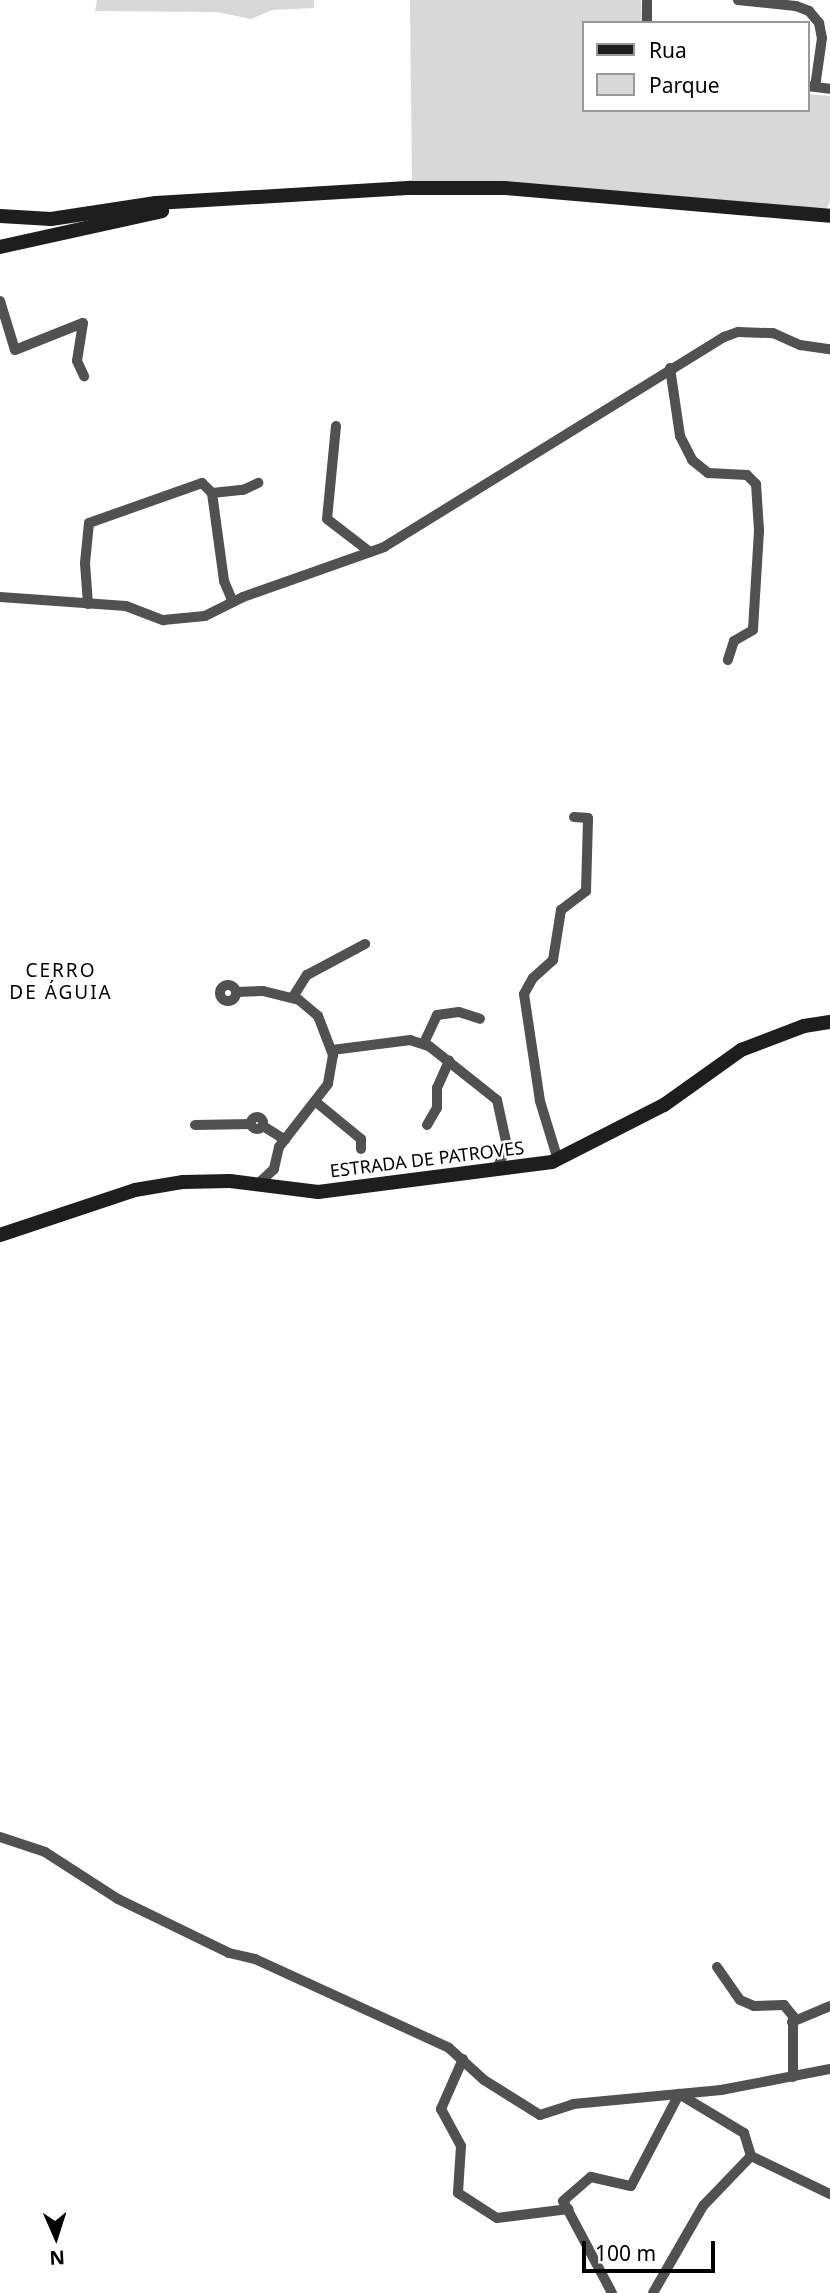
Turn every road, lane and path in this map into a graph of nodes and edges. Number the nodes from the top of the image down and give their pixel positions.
1 (647, 0) edge
2 (738, 0) edge
3 (647, 21) edge
4 (811, 86) edge
5 (830, 89) edge
6 (268, 197) junction
7 (4, 216) edge
8 (830, 216) edge
9 (6, 246) edge
10 (0, 301) edge
11 (830, 349) edge
12 (670, 368) junction
13 (84, 376) dead end
14 (336, 426) dead end
15 (258, 482) dead end
16 (212, 492) junction
17 (369, 552) junction
18 (3, 596) edge
19 (233, 602) junction
20 (88, 604) junction
21 (727, 660) dead end
22 (573, 817) dead end
23 (365, 944) dead end
24 (236, 992) dead end
25 (293, 997) junction
26 (480, 1019) dead end
27 (830, 1022) edge
28 (424, 1043) junction
29 (332, 1050) junction
30 (449, 1061) junction
31 (316, 1102) junction
32 (195, 1125) dead end
33 (428, 1125) dead end
34 (373, 1135) dead end
35 (285, 1140) junction
36 (507, 1146) junction
37 (558, 1160) junction
38 (526, 1166) junction
39 (274, 1169) junction
40 (496, 1171) junction
41 (258, 1184) junction
42 (286, 1188) junction
43 (0, 1235) edge
44 (0, 1837) edge
45 (717, 1967) dead end
46 (830, 2006) edge
47 (792, 2022) junction
48 (463, 2059) junction
49 (830, 2069) edge
50 (793, 2077) junction
51 (679, 2094) junction
52 (751, 2156) junction
53 (830, 2194) edge
54 (568, 2209) junction
55 (612, 2293) edge
56 (653, 2293) edge

1 - 3 street
2 - 4 street
4 - 5 street
6 - 7 main road
6 - 8 main road
6 - 9 main road
7 - 9 main road
10 - 13 street
11 - 12 street
12 - 17 street
12 - 21 street
14 - 17 street
15 - 16 street
16 - 19 street
16 - 20 street
17 - 19 street
18 - 20 street
19 - 20 street
22 - 37 street
23 - 25 street
24 - 25 street
25 - 29 street
26 - 28 street
27 - 37 main road, ESTRADA DE PATROVES
28 - 29 street
28 - 30 street
29 - 31 street
30 - 33 street
30 - 36 street
31 - 34 street
31 - 35 street
32 - 35 street
35 - 39 street
36 - 38 street
36 - 40 street
37 - 38 main road, ESTRADA DE PATROVES
38 - 40 main road, ESTRADA DE PATROVES
39 - 41 street
39 - 42 street
40 - 42 main road, ESTRADA DE PATROVES
41 - 42 main road, ESTRADA DE PATROVES
41 - 43 main road, ESTRADA DE PATROVES
44 - 48 street
45 - 47 street
46 - 47 street
47 - 50 street
48 - 51 street
48 - 54 street
49 - 50 street
50 - 51 street
51 - 52 street
51 - 54 street
52 - 53 street
52 - 56 street
54 - 55 street

